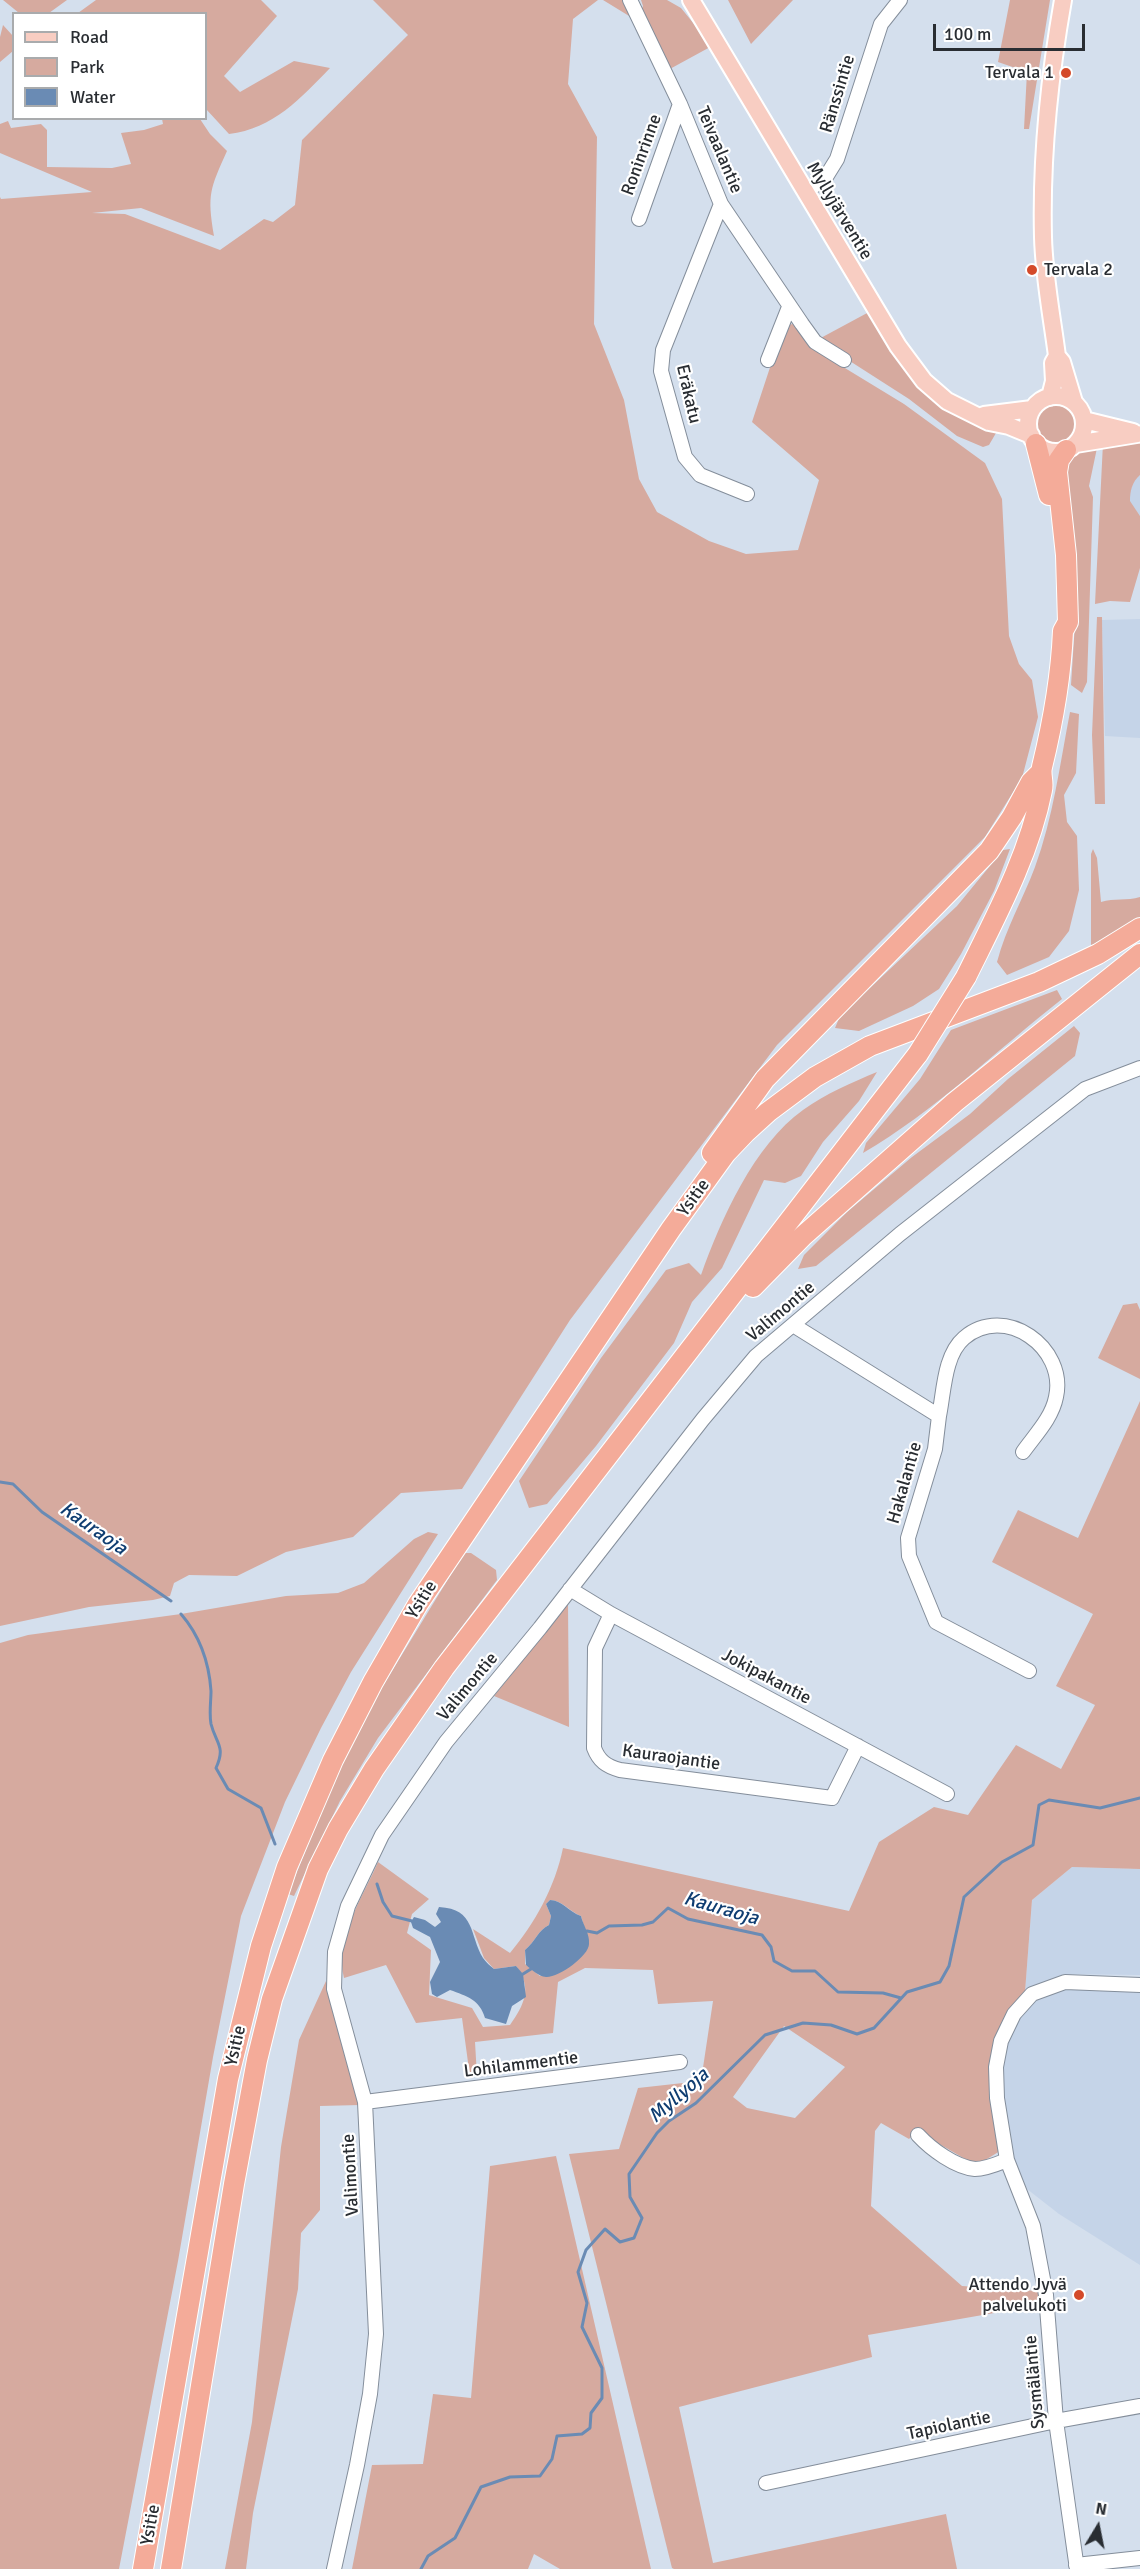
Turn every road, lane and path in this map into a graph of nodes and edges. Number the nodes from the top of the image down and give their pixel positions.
1 (630, 0) edge
2 (691, 0) edge
3 (900, 0) edge
4 (1063, 0) edge
5 (680, 104) junction
6 (804, 192) junction
7 (722, 204) junction
8 (639, 219) dead end
9 (789, 308) junction
10 (1057, 356) junction
11 (768, 360) dead end
12 (844, 360) dead end
13 (1050, 397) junction
14 (1074, 402) junction
15 (1032, 409) junction
16 (980, 416) junction
17 (1084, 420) junction
18 (1138, 434) edge
19 (1034, 440) junction
20 (1071, 447) junction
21 (747, 494) dead end
22 (1063, 631) junction
23 (1041, 772) junction
24 (1140, 928) edge
25 (1140, 954) edge
26 (1140, 1068) edge
27 (671, 1229) junction
28 (710, 1324) junction
29 (793, 1325) junction
30 (939, 1416) junction
31 (1023, 1452) dead end
32 (570, 1589) junction
33 (611, 1614) junction
34 (1029, 1671) dead end
35 (858, 1746) junction
36 (947, 1794) dead end
37 (1140, 1985) edge
38 (680, 2062) dead end
39 (365, 2102) junction
40 (918, 2135) dead end
41 (1007, 2160) junction
42 (1140, 2406) edge
43 (1056, 2421) junction
44 (766, 2483) dead end
45 (1140, 2558) edge
46 (1076, 2567) edge
47 (143, 2569) edge
48 (171, 2569) edge
49 (334, 2569) edge

1 - 5 street, Teivaalantie
2 - 6 main road, Myllyjärventie
3 - 6 street, Ränssintie
4 - 10 main road
5 - 7 street, Teivaalantie
5 - 8 street, Roninrinne
6 - 16 main road, Myllyjärventie
7 - 9 street, Teivaalantie
7 - 21 street, Eräkatu
9 - 11 street
9 - 12 street, Teivaalantie
10 - 13 main road
10 - 14 main road
13 - 14 main road
13 - 15 main road
14 - 17 main road
15 - 16 main road
15 - 19 main road
16 - 19 main road, Myllyjärventie
17 - 18 main road
17 - 20 main road
18 - 20 main road
19 - 20 main road
19 - 22 highway
20 - 22 highway
22 - 23 highway
23 - 27 highway
23 - 28 highway, bridge
24 - 27 highway, Ysitie
25 - 28 highway
26 - 29 street, Valimontie
27 - 47 highway, Ysitie
28 - 48 highway, Ysitie
29 - 30 street
29 - 32 street, Valimontie
30 - 31 street, Hakalantie
30 - 34 street, Hakalantie
32 - 33 street, Jokipakantie
32 - 39 street, Valimontie
33 - 35 street, Jokipakantie
33 - 35 street, Kauraojantie
35 - 36 street, Jokipakantie
37 - 41 street, Sysmäläntie
38 - 39 street, Lohilammentie
39 - 49 street, Valimontie
40 - 41 street
41 - 43 street, Sysmäläntie
42 - 43 street, Tapiolantie
43 - 44 street, Tapiolantie
43 - 46 street, Sysmäläntie
45 - 46 street

